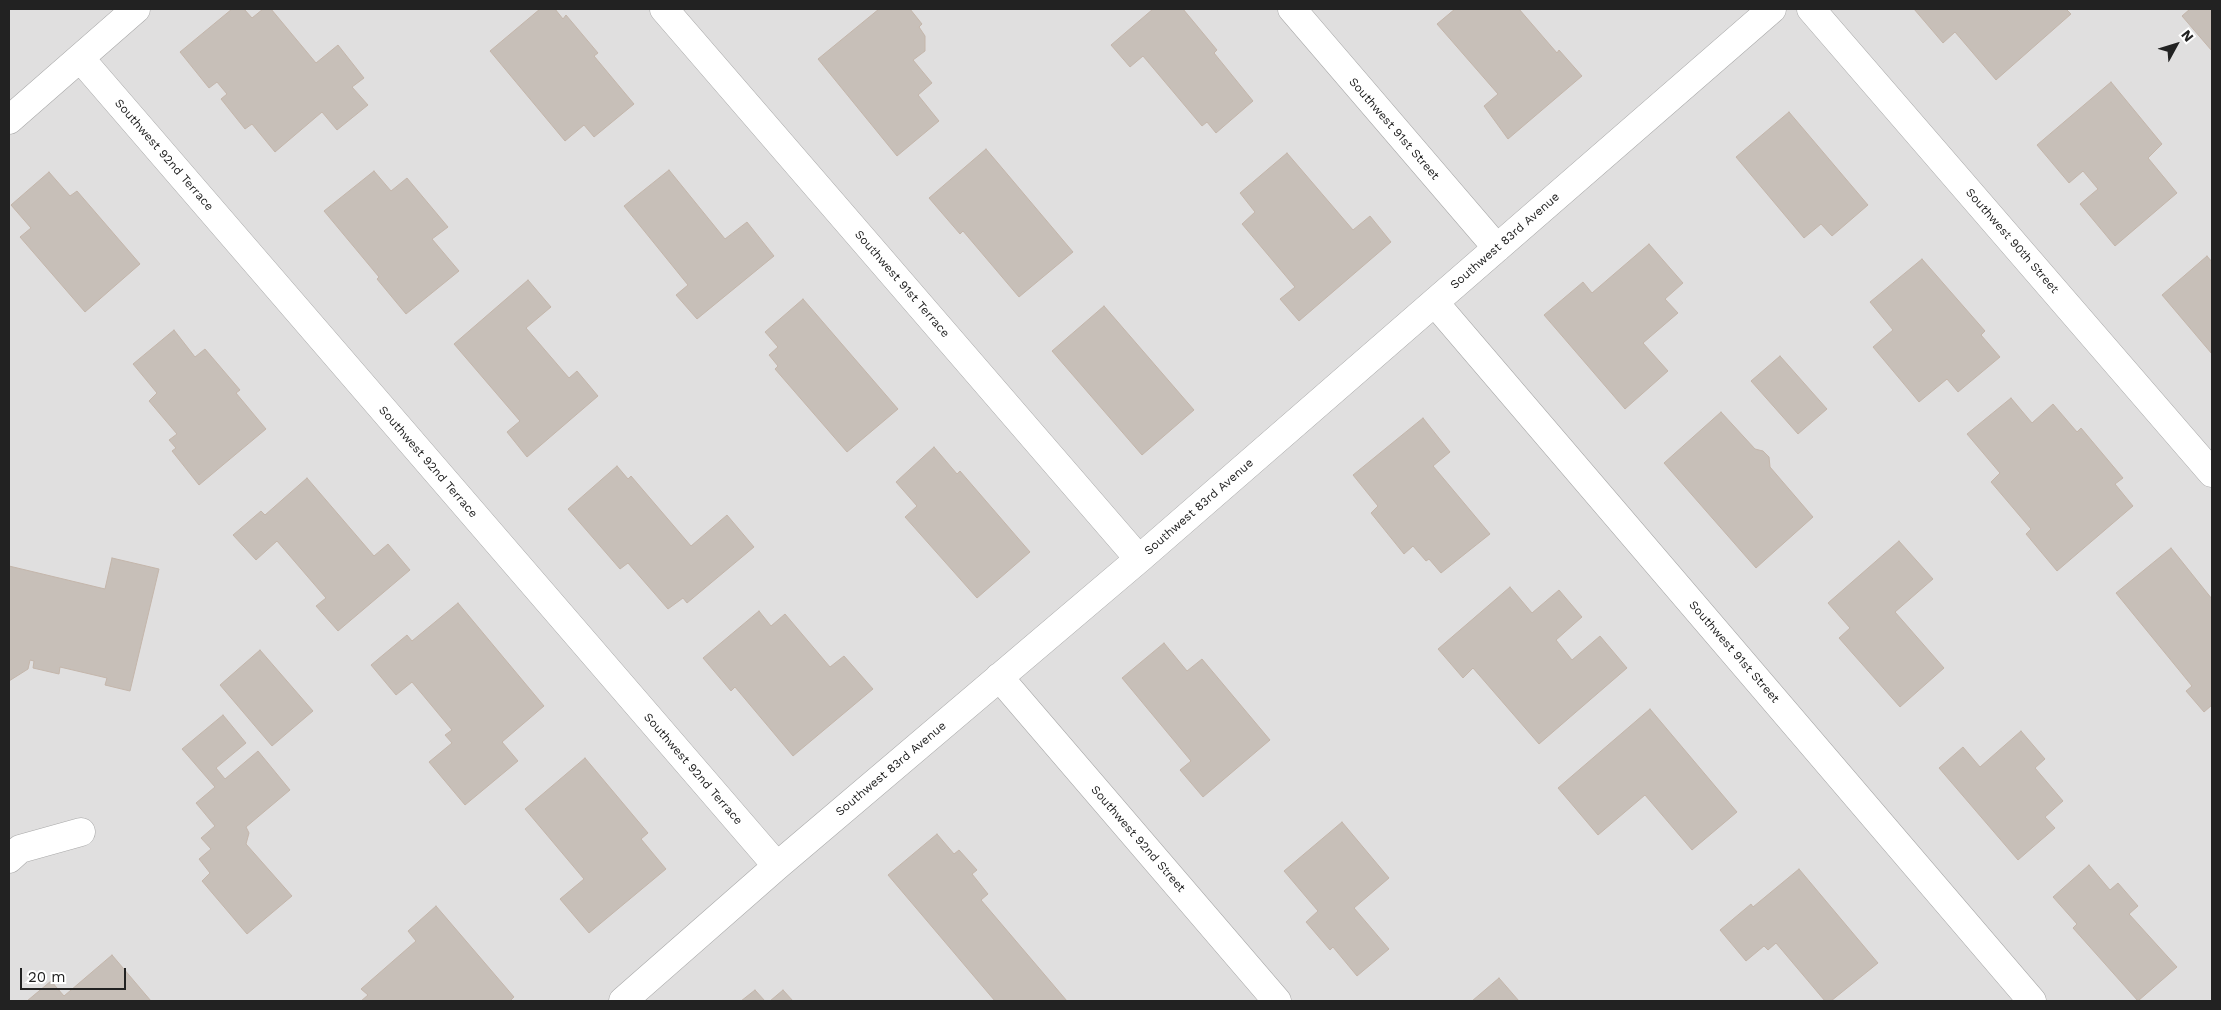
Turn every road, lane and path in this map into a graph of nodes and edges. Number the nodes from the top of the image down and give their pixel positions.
1 (136, 9) edge
2 (664, 9) edge
3 (1292, 9) edge
4 (1772, 9) edge
5 (1811, 9) edge
6 (80, 58) junction
7 (9, 120) edge
8 (1497, 248) junction
9 (1435, 303) junction
10 (2212, 473) edge
11 (1139, 559) junction
12 (1000, 677) junction
13 (81, 832) dead end
14 (9, 859) edge
15 (777, 866) junction
16 (623, 1001) edge
17 (1277, 1001) edge
18 (2032, 1001) edge

1 - 6 street
2 - 11 street, Southwest 91st Terrace
3 - 8 street, Southwest 91st Street
4 - 8 street, Southwest 83rd Avenue
5 - 10 street, Southwest 90th Street
6 - 7 street
6 - 15 street, Southwest 92nd Terrace
8 - 9 street, Southwest 83rd Avenue
9 - 11 street, Southwest 83rd Avenue
9 - 18 street, Southwest 91st Street
11 - 12 street, Southwest 83rd Avenue
12 - 15 street, Southwest 83rd Avenue
12 - 17 street, Southwest 92nd Street
13 - 14 street
15 - 16 street, Southwest 83rd Avenue

